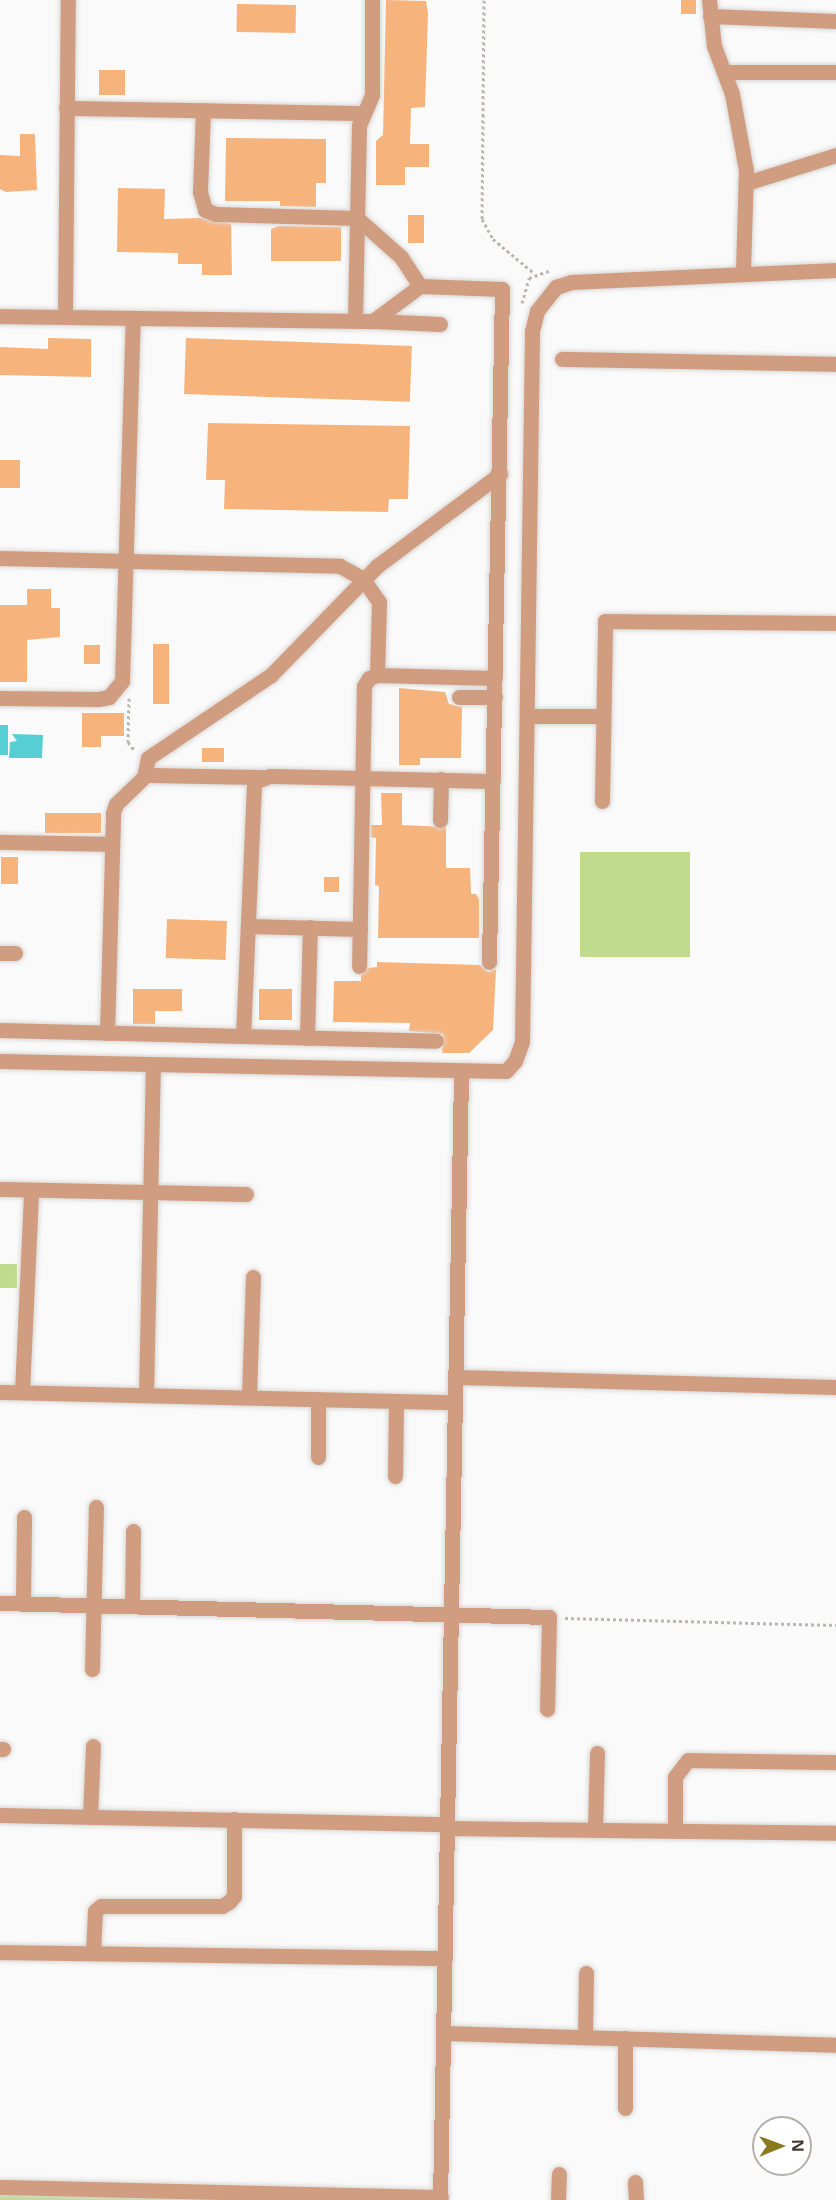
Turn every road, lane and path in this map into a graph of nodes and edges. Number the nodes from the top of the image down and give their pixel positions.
1 (68, 0) edge
2 (372, 0) edge
3 (484, 0) edge
4 (709, 0) edge
5 (710, 16) junction
6 (836, 21) edge
7 (724, 72) junction
8 (836, 72) edge
9 (66, 108) junction
10 (202, 110) junction
11 (364, 113) junction
12 (836, 155) edge
13 (746, 183) junction
14 (357, 218) junction
15 (836, 270) edge
16 (743, 274) junction
17 (420, 286) junction
18 (522, 305) dead end
19 (0, 316) edge
20 (64, 317) junction
21 (133, 318) junction
22 (355, 321) junction
23 (373, 321) junction
24 (440, 324) dead end
25 (562, 359) dead end
26 (836, 364) edge
27 (500, 474) junction
28 (0, 558) edge
29 (125, 562) junction
30 (363, 579) junction
31 (836, 623) edge
32 (377, 675) junction
33 (495, 678) junction
34 (122, 681) junction
35 (459, 696) dead end
36 (495, 697) junction
37 (0, 698) edge
38 (527, 716) junction
39 (603, 716) junction
40 (146, 770) junction
41 (262, 777) junction
42 (363, 777) junction
43 (441, 779) junction
44 (493, 781) junction
45 (602, 801) dead end
46 (440, 820) dead end
47 (0, 842) edge
48 (112, 844) junction
49 (248, 926) junction
50 (310, 927) junction
51 (360, 928) junction
52 (489, 962) dead end
53 (359, 966) dead end
54 (0, 1030) edge
55 (107, 1033) junction
56 (243, 1036) junction
57 (307, 1038) junction
58 (436, 1041) dead end
59 (0, 1061) edge
60 (153, 1064) junction
61 (461, 1072) junction
62 (0, 1189) edge
63 (31, 1190) junction
64 (150, 1192) junction
65 (246, 1194) dead end
66 (253, 1277) dead end
67 (456, 1377) junction
68 (836, 1387) edge
69 (0, 1392) edge
70 (22, 1392) junction
71 (146, 1395) junction
72 (249, 1397) junction
73 (318, 1399) junction
74 (396, 1401) junction
75 (455, 1402) junction
76 (318, 1457) dead end
77 (395, 1476) dead end
78 (96, 1507) dead end
79 (24, 1517) dead end
80 (133, 1531) dead end
81 (0, 1603) edge
82 (23, 1604) junction
83 (94, 1605) junction
84 (132, 1606) junction
85 (451, 1614) junction
86 (549, 1617) junction
87 (836, 1625) edge
88 (92, 1669) dead end
89 (548, 1709) dead end
90 (93, 1746) dead end
91 (597, 1753) dead end
92 (836, 1762) edge
93 (0, 1815) edge
94 (90, 1816) junction
95 (234, 1820) junction
96 (447, 1826) junction
97 (595, 1830) junction
98 (675, 1831) junction
99 (836, 1833) edge
100 (0, 1952) edge
101 (93, 1953) junction
102 (445, 1958) junction
103 (585, 1973) dead end
104 (443, 2033) junction
105 (585, 2037) junction
106 (625, 2038) junction
107 (836, 2045) edge
108 (625, 2108) dead end
109 (559, 2174) dead end
110 (635, 2182) dead end
111 (0, 2187) edge
112 (441, 2198) edge
113 (558, 2200) edge
114 (636, 2200) edge

1 - 9 street
2 - 11 street
3 - 18 path
4 - 5 street
5 - 6 street
5 - 7 street
7 - 8 street
7 - 13 street
9 - 10 street
9 - 20 street
10 - 11 street
10 - 14 street
11 - 14 street
12 - 13 street
13 - 16 street
14 - 17 street
14 - 22 street
15 - 16 street
16 - 38 street
17 - 23 street
17 - 27 street
19 - 20 street
20 - 21 street
21 - 22 street
21 - 29 street
22 - 23 street
23 - 24 street
25 - 26 street
27 - 30 street
27 - 33 street
28 - 29 street
29 - 30 street
29 - 34 street
30 - 32 street
30 - 40 street
31 - 39 street
32 - 33 street
32 - 42 street
33 - 36 street
34 - 37 street
34 - 40 path
35 - 36 street
36 - 44 street
38 - 39 street
38 - 61 street
39 - 45 street
40 - 41 street
40 - 48 street
41 - 42 street
41 - 49 street
42 - 43 street
42 - 51 street
43 - 44 street
43 - 46 street
44 - 52 street
47 - 48 street
48 - 55 street
49 - 50 street
49 - 56 street
50 - 51 street
50 - 57 street
51 - 53 street
54 - 55 street
55 - 56 street
56 - 57 street
57 - 58 street
59 - 60 street
60 - 61 street
60 - 64 street
61 - 67 street
62 - 63 street
63 - 64 street
63 - 70 street
64 - 65 street
64 - 71 street
66 - 72 street
67 - 68 street
67 - 75 street
69 - 70 street
70 - 71 street
71 - 72 street
72 - 73 street
73 - 74 street
73 - 76 street
74 - 75 street
74 - 77 street
75 - 85 street
78 - 83 street
79 - 82 street
80 - 84 street
81 - 82 street
82 - 83 street
83 - 84 street
83 - 88 street
84 - 85 street
85 - 86 street
85 - 96 street
86 - 87 path
86 - 89 street
90 - 94 street
91 - 97 street
92 - 98 street
93 - 94 street
94 - 95 street
95 - 96 street
95 - 101 street
96 - 97 street
96 - 102 street
97 - 98 street
98 - 99 street
100 - 101 street
101 - 102 street
102 - 104 street
103 - 105 street
104 - 105 street
104 - 112 street
105 - 106 street
106 - 107 street
106 - 108 street
109 - 113 street
110 - 114 street
111 - 112 street

